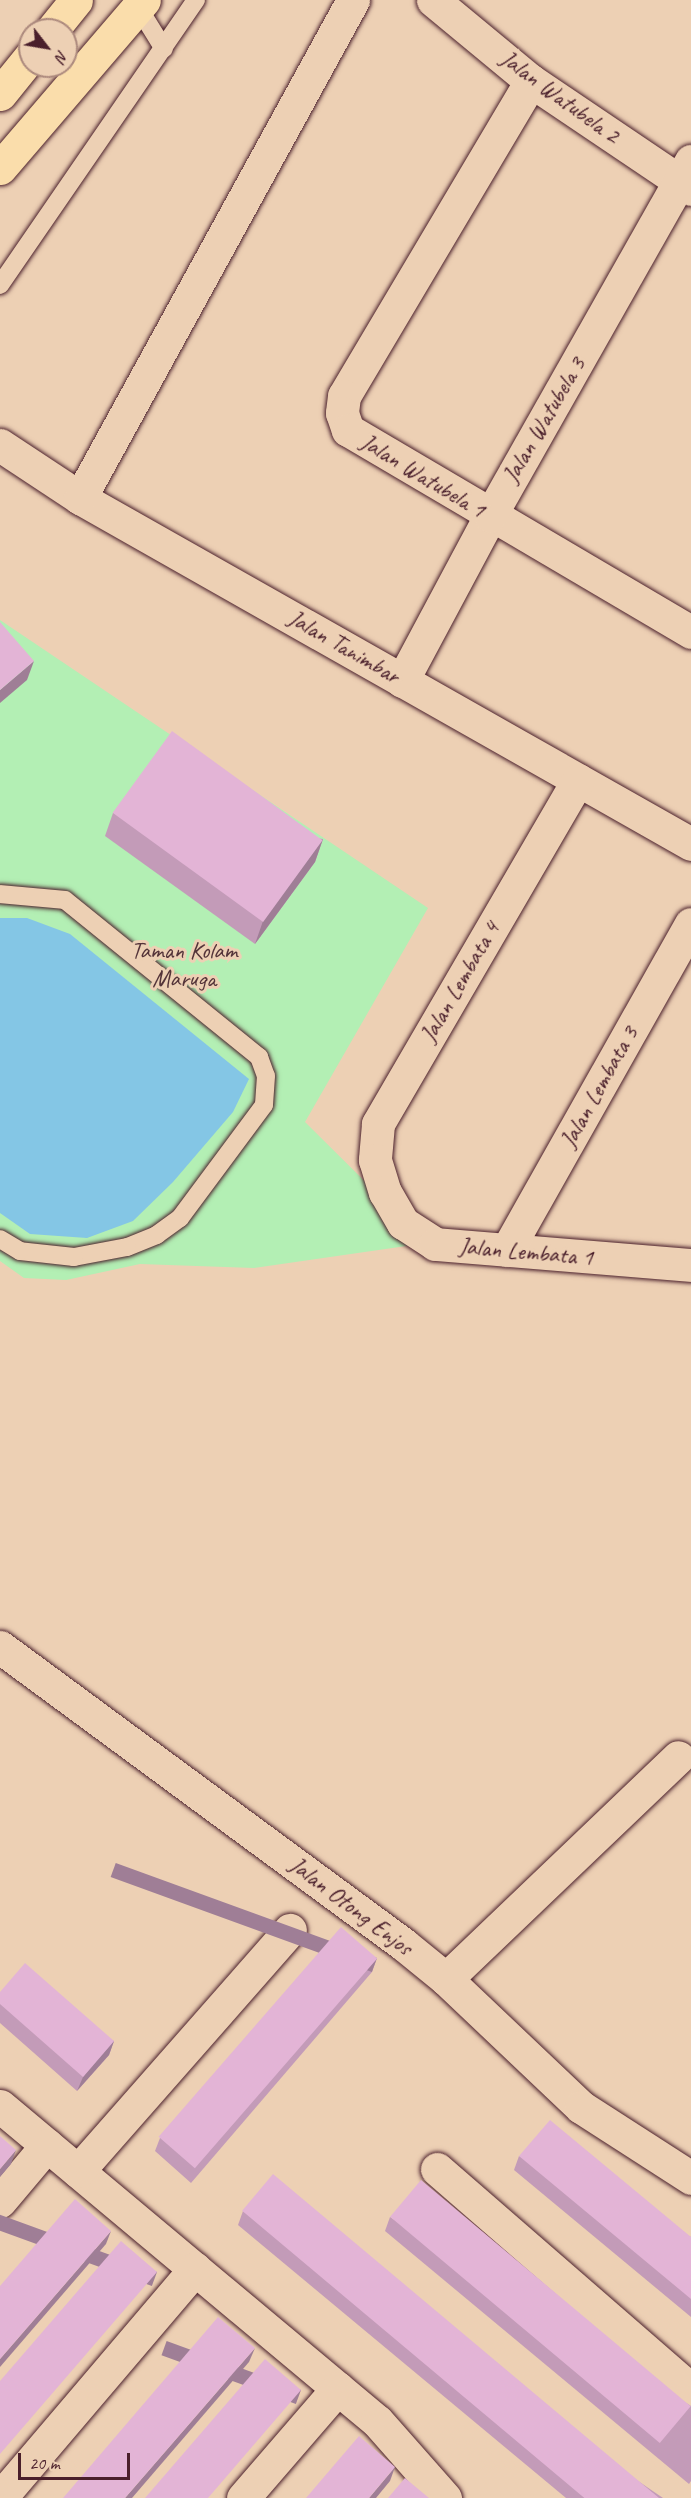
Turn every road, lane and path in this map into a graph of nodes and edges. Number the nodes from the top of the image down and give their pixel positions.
1 (76, 0) edge
2 (196, 0) edge
3 (352, 0) edge
4 (434, 0) edge
5 (141, 4) edge
6 (62, 18) edge
7 (164, 49) junction
8 (18, 72) edge
9 (531, 81) junction
10 (0, 94) edge
11 (0, 168) edge
12 (687, 177) edge
13 (0, 285) edge
14 (0, 445) edge
15 (80, 498) junction
16 (490, 516) junction
17 (691, 632) edge
18 (402, 681) junction
19 (578, 780) junction
20 (691, 844) edge
21 (0, 894) edge
22 (691, 924) edge
23 (385, 1192) joint
24 (0, 1239) edge
25 (507, 1250) junction
26 (691, 1265) edge
27 (0, 1647) edge
28 (678, 1757) dead end
29 (290, 1930) dead end
30 (446, 1979) junction
31 (0, 2106) edge
32 (47, 2145) junction
33 (436, 2169) dead end
34 (78, 2171) junction
35 (691, 2178) edge
36 (0, 2201) edge
37 (195, 2269) junction
38 (338, 2388) junction
39 (691, 2390) edge
40 (0, 2498) edge
41 (243, 2498) edge
42 (445, 2498) edge

1 - 6 main road
2 - 7 lane
3 - 15 street
4 - 9 street, Jalan Watubela 2
5 - 7 lane
5 - 11 main road
7 - 13 lane
8 - 10 main road
9 - 12 street, Jalan Watubela 2
9 - 16 street, Jalan Watubela 1
12 - 16 street, Jalan Watubela 3
14 - 15 street, Jalan Tanimbar
15 - 18 street, Jalan Tanimbar
16 - 17 street, Jalan Watubela 1
16 - 18 street, Jalan Watubela 3
18 - 19 street, Jalan Tanimbar
19 - 20 street, Jalan Tanimbar
19 - 23 street, Jalan Lembata 4
21 - 24 lane
22 - 25 street, Jalan Lembata 3
23 - 25 street, Jalan Lembata 1
25 - 26 street, Jalan Lembata 1
27 - 30 street, Jalan Otong Enjos
28 - 30 street
29 - 34 street
30 - 35 street, Jalan Otong Enjos
31 - 32 street
32 - 34 street
32 - 36 street
33 - 39 street
34 - 37 street
37 - 38 street
37 - 40 street
38 - 41 street
38 - 42 street

